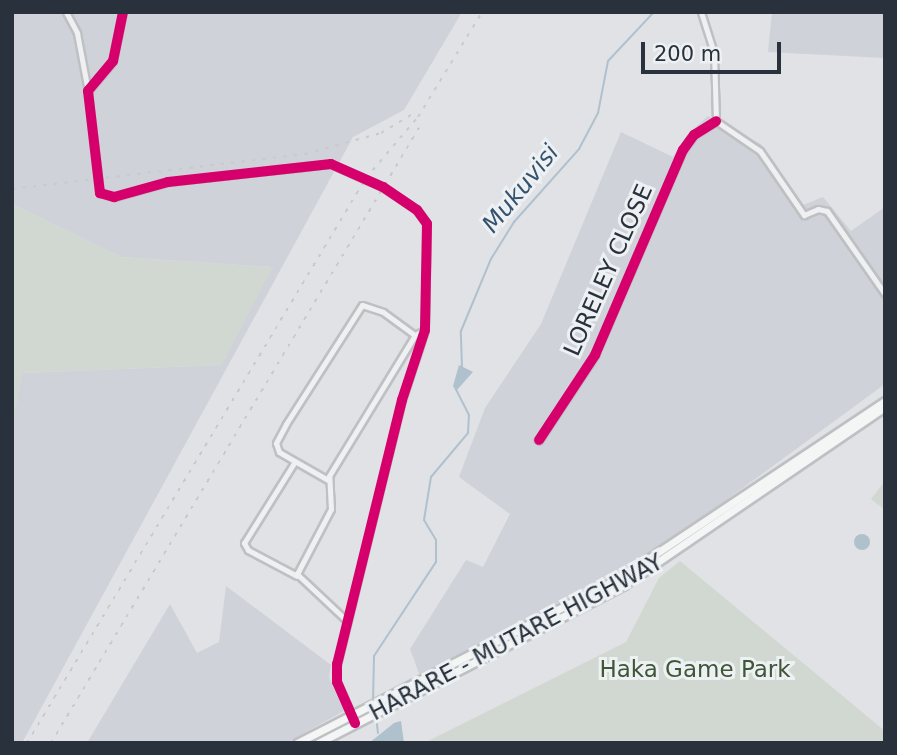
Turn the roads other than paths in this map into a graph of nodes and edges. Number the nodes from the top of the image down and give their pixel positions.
1 (66, 12) edge
2 (123, 12) edge
3 (701, 12) edge
4 (88, 91) junction
5 (716, 121) junction
6 (885, 294) edge
7 (425, 330) junction
8 (415, 335) junction
9 (885, 401) edge
10 (885, 407) edge
11 (539, 440) dead end
12 (294, 463) junction
13 (328, 480) junction
14 (297, 576) junction
15 (347, 621) junction
16 (374, 709) junction
17 (353, 719) junction
18 (297, 743) edge
19 (318, 743) edge

1 - 4 street
2 - 4 street
3 - 5 street
4 - 7 street
5 - 6 street
5 - 11 street, LORELEY CLOSE
7 - 8 street
7 - 15 street
8 - 12 street
8 - 13 street
9 - 16 highway, HARARE - MUTARE HIGHWAY
10 - 16 highway, HARARE - MUTARE HIGHWAY
12 - 13 street
12 - 14 street
13 - 14 street
14 - 15 street
15 - 17 street
16 - 17 highway, HARARE - MUTARE HIGHWAY
17 - 18 highway, HARARE - MUTARE HIGHWAY
17 - 19 highway, HARARE - MUTARE HIGHWAY

